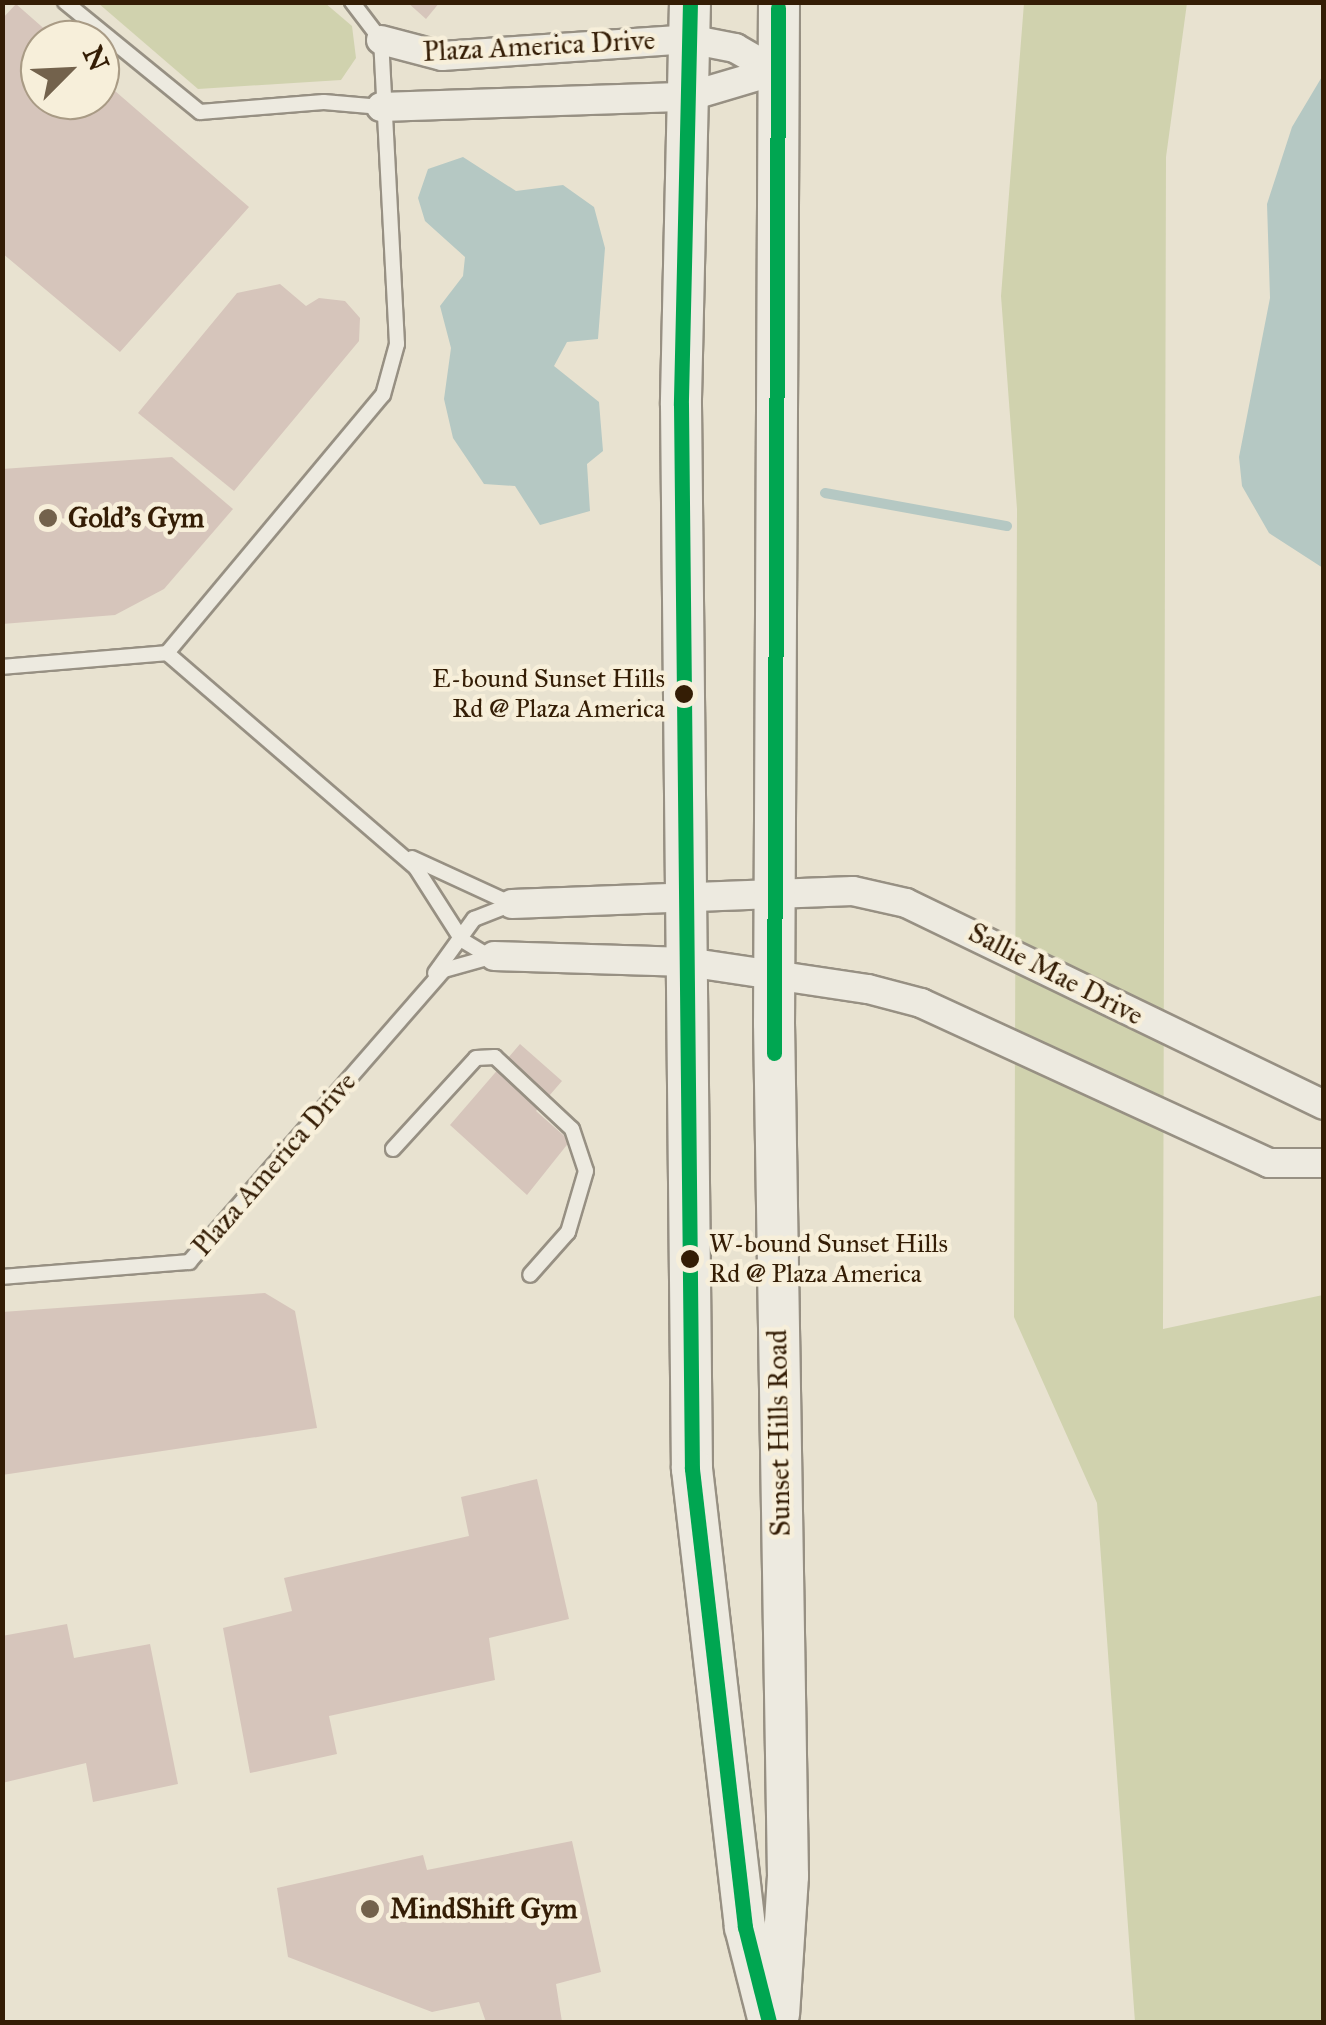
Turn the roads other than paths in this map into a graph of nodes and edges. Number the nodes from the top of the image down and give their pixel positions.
1 (65, 2) edge
2 (352, 2) edge
3 (779, 2) edge
4 (690, 21) edge
5 (381, 40) junction
6 (775, 70) junction
7 (687, 98) junction
8 (381, 107) junction
9 (166, 653) junction
10 (2, 668) edge
11 (397, 852) junction
12 (775, 892) junction
13 (685, 900) junction
14 (512, 904) junction
15 (458, 935) junction
16 (494, 956) junction
17 (687, 962) junction
18 (774, 972) junction
19 (426, 989) junction
20 (1324, 1105) edge
21 (393, 1150) dead end
22 (1324, 1163) edge
23 (530, 1275) dead end
24 (2, 1277) edge
25 (770, 2022) edge
26 (778, 2022) edge

1 - 8 lane, Plaza America Drive
2 - 5 lane
3 - 6 main road, Sunset Hills Road
4 - 5 street, Plaza America Drive
4 - 6 street, Plaza America Drive
4 - 7 main road
5 - 8 lane
6 - 7 street, Plaza America Drive
6 - 12 main road, Sunset Hills Road
7 - 8 street, Plaza America Drive
7 - 13 main road
8 - 9 lane
9 - 10 lane
9 - 11 lane
11 - 14 lane
11 - 15 lane
12 - 13 street, Sallie Mae Drive
12 - 18 main road, Sunset Hills Road
12 - 20 street, Sallie Mae Drive
13 - 14 street, Sallie Mae Drive
13 - 17 main road
14 - 15 lane
15 - 16 lane
15 - 19 lane
16 - 17 street
16 - 19 lane
17 - 18 street
17 - 25 main road
18 - 22 street
18 - 26 main road, Sunset Hills Road
19 - 24 lane, Plaza America Drive
21 - 23 lane

